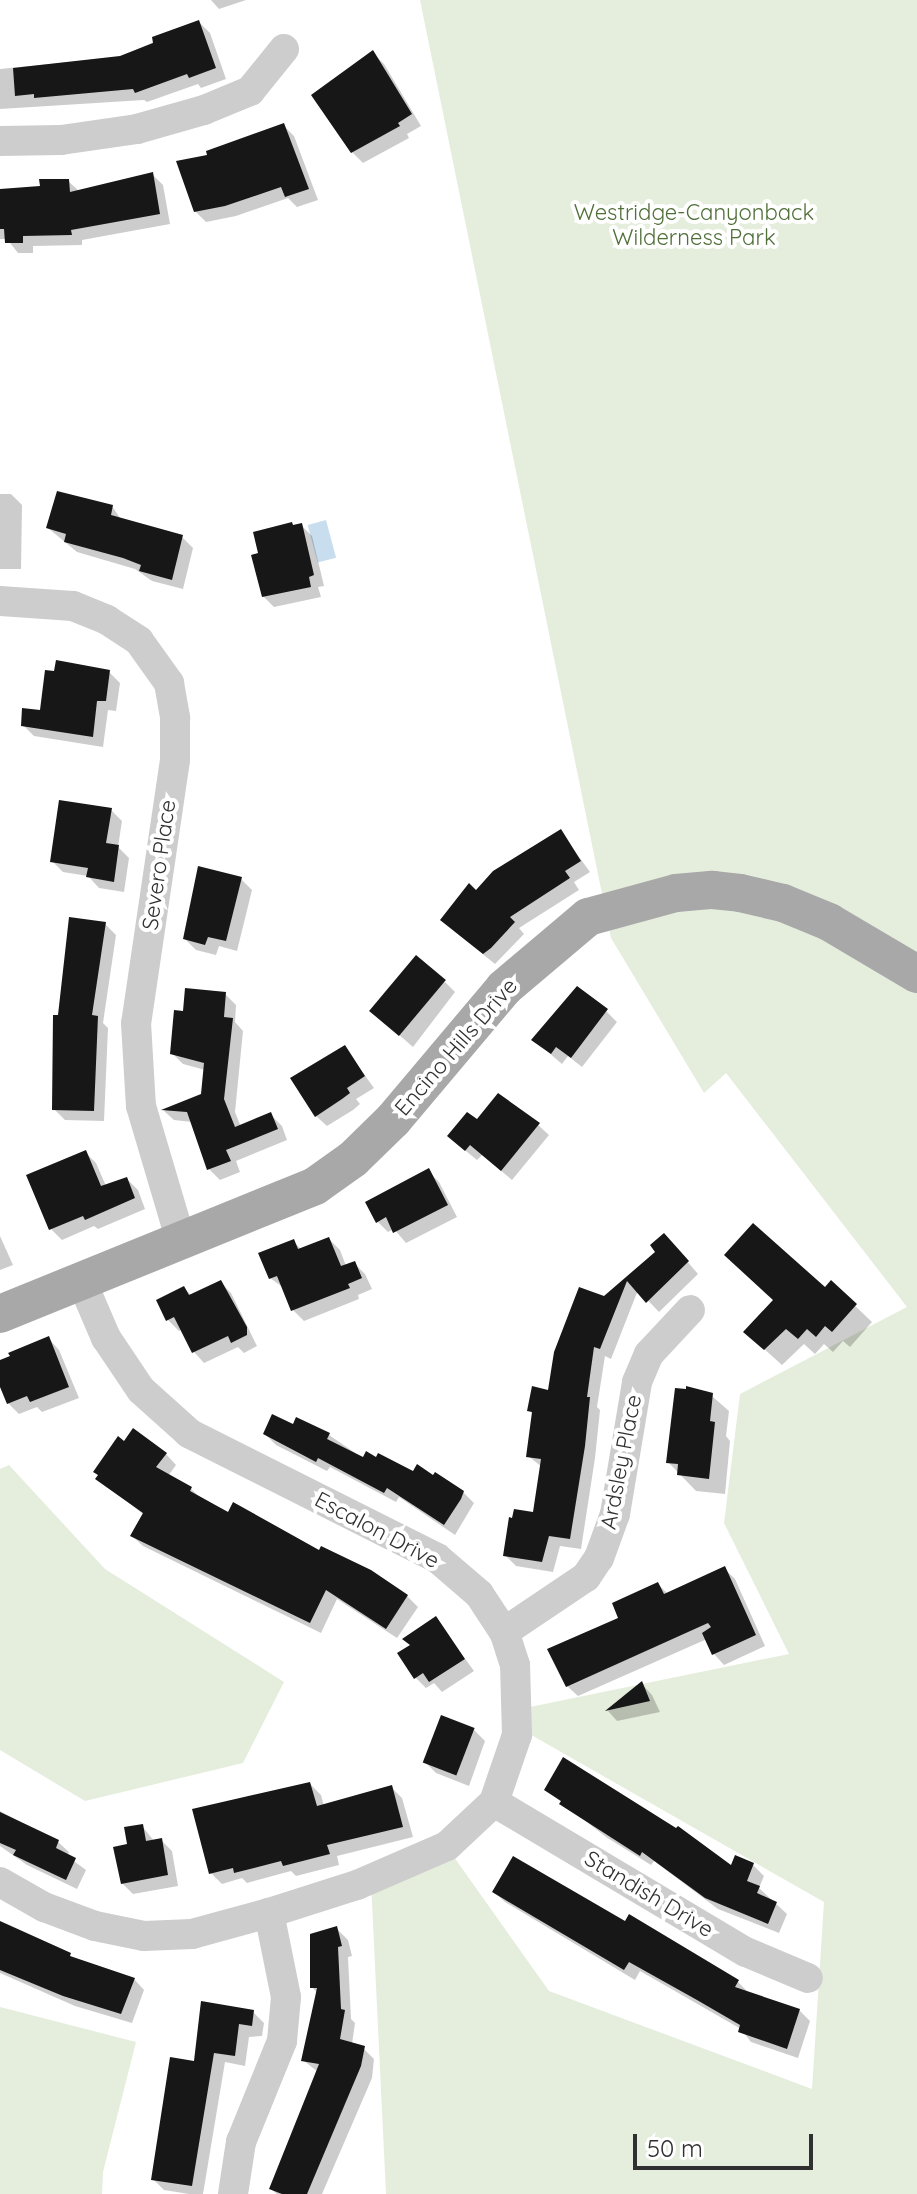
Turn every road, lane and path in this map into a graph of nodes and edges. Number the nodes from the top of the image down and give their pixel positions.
1 (284, 49) dead end
2 (0, 141) edge
3 (0, 601) edge
4 (917, 974) edge
5 (181, 1241) junction
6 (82, 1282) junction
7 (690, 1310) dead end
8 (0, 1314) edge
9 (504, 1632) junction
10 (494, 1802) junction
11 (0, 1882) edge
12 (269, 1913) junction
13 (808, 1978) dead end
14 (233, 2194) edge

1 - 2 street
3 - 5 street, Severo Place
4 - 5 main road, Encino Hills Drive
5 - 6 main road, Encino Hills Drive
6 - 8 main road, Encino Hills Drive
6 - 9 street, Escalon Drive
7 - 9 street, Ardsley Place
9 - 10 street, Escalon Drive
10 - 12 street, Escalon Drive
10 - 13 street, Standish Drive
11 - 12 street, Escalon Drive
12 - 14 street

